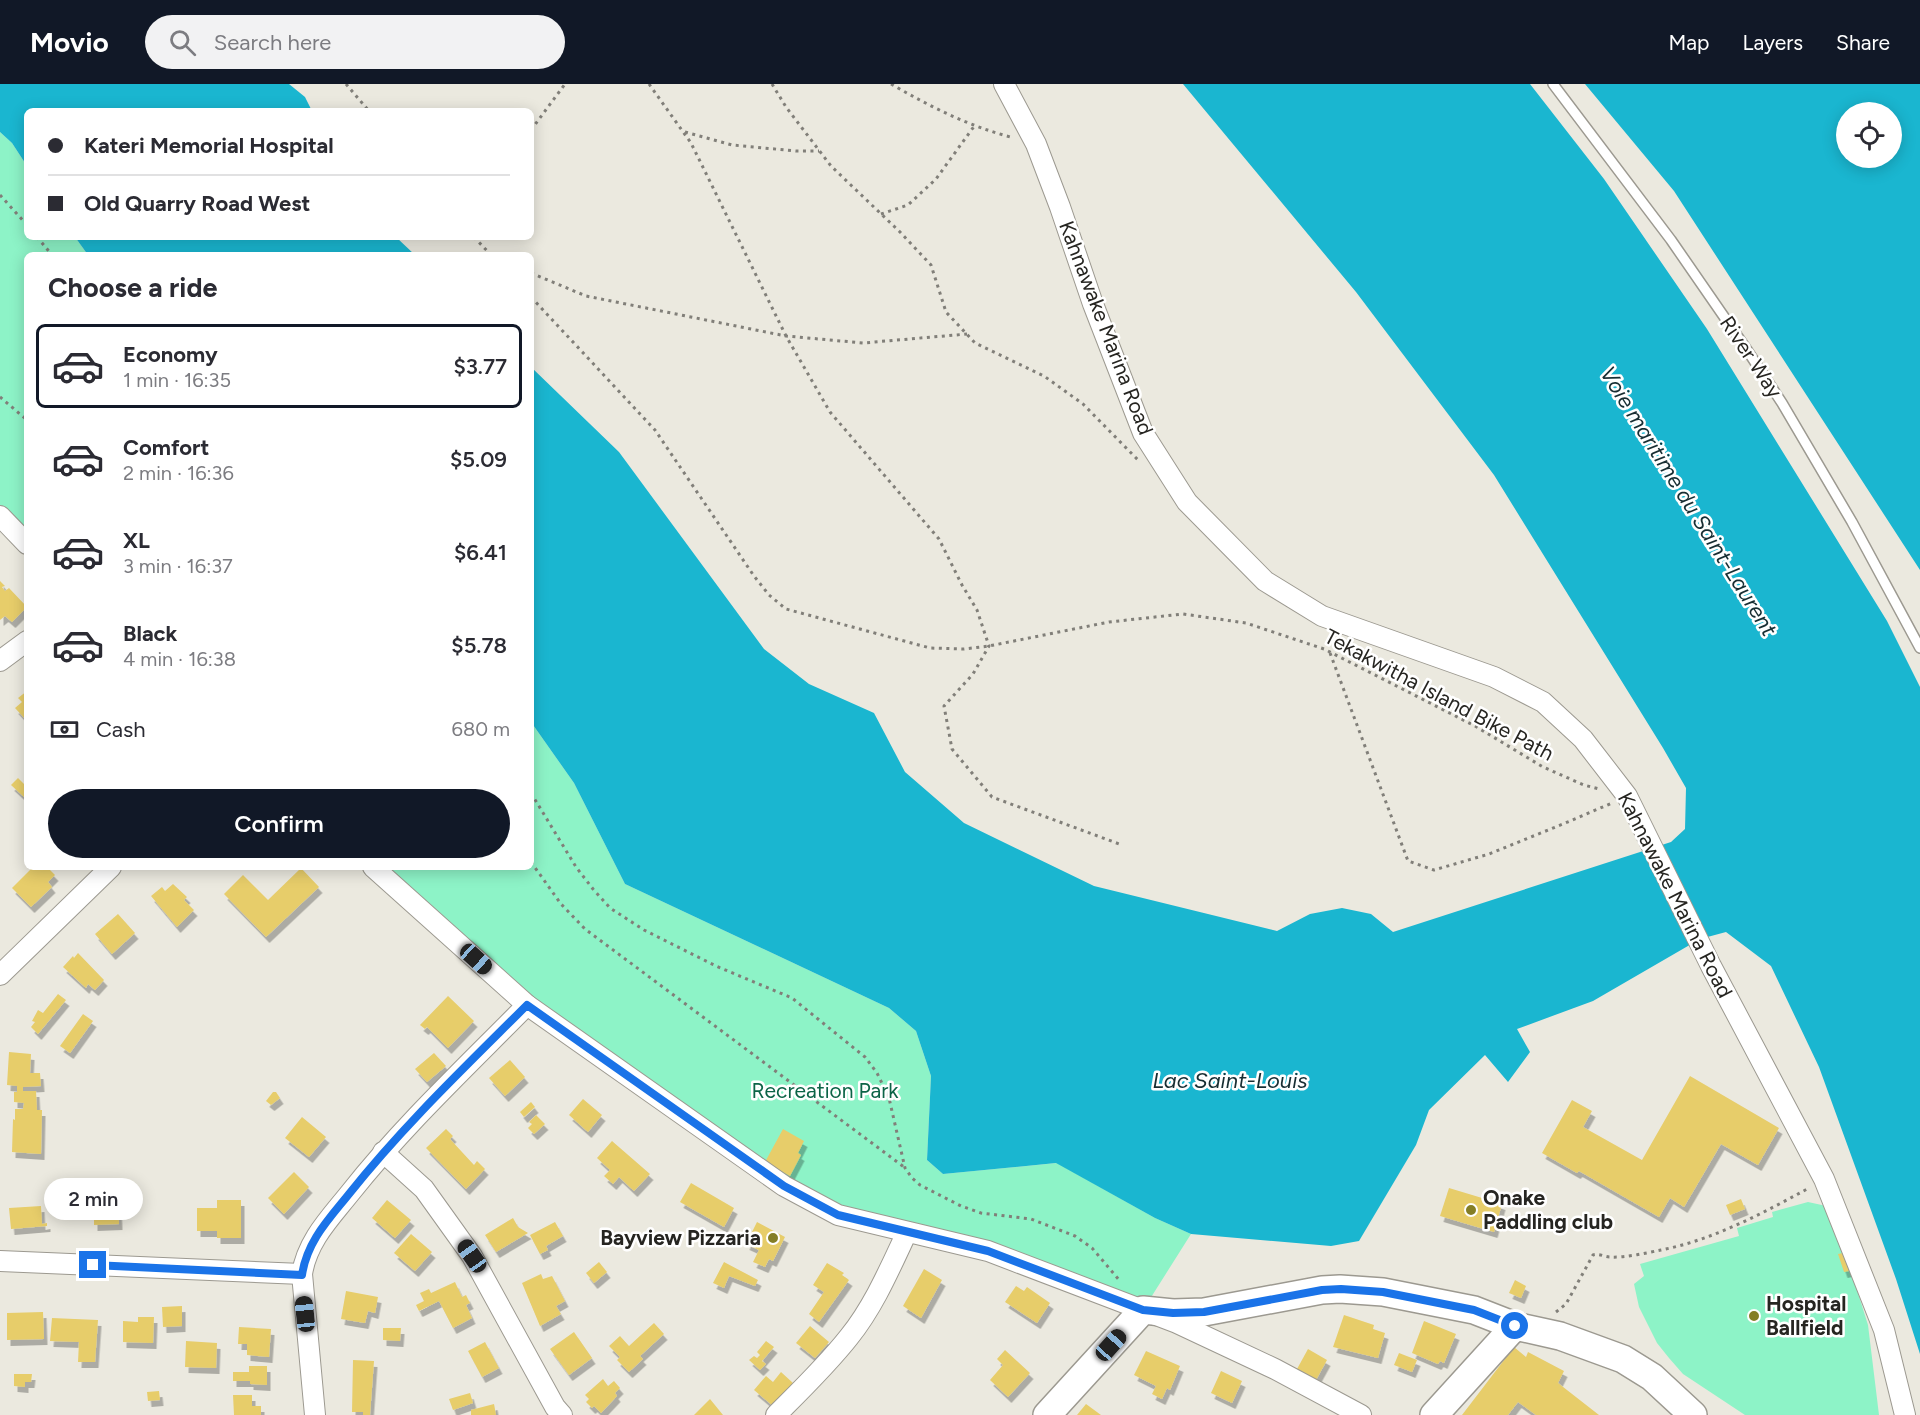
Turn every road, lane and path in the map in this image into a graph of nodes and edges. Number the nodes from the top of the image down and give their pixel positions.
1 (346, 84) edge
2 (565, 84) edge
3 (649, 84) edge
4 (772, 84) edge
5 (891, 84) edge
6 (1004, 84) edge
7 (1553, 84) edge
8 (366, 108) edge
9 (975, 125) junction
10 (534, 126) edge
11 (683, 131) junction
12 (1036, 144) junction
13 (819, 151) junction
14 (0, 195) edge
15 (880, 214) junction
16 (24, 222) edge
17 (40, 240) edge
18 (477, 240) edge
19 (50, 252) edge
20 (488, 252) edge
21 (534, 274) edge
22 (534, 300) edge
23 (967, 334) junction
24 (786, 336) junction
25 (0, 397) edge
26 (24, 417) edge
27 (1140, 461) dead end
28 (0, 516) edge
29 (24, 541) edge
30 (24, 644) edge
31 (989, 646) junction
32 (1920, 648) edge
33 (1329, 651) junction
34 (0, 661) edge
35 (1627, 796) junction
36 (534, 799) edge
37 (1122, 845) dead end
38 (534, 866) edge
39 (108, 870) edge
40 (376, 870) edge
41 (0, 975) edge
42 (527, 1005) junction
43 (383, 1152) junction
44 (905, 1168) junction
45 (1824, 1179) junction
46 (907, 1232) junction
47 (0, 1261) edge
48 (302, 1275) junction
49 (1127, 1288) dead end
50 (1143, 1310) junction
51 (1548, 1319) dead end
52 (1515, 1326) junction
53 (315, 1415) edge
54 (562, 1415) edge
55 (776, 1415) edge
56 (1047, 1415) edge
57 (1361, 1415) edge
58 (1434, 1415) edge
59 (1694, 1415) edge
60 (1905, 1415) edge

1 - 8 path
2 - 10 path
3 - 11 path
4 - 13 path
5 - 9 path
6 - 12 street, Kahnawake Marina Road
7 - 32 lane, River Way
9 - 12 path
9 - 15 path
11 - 13 path
11 - 24 path
12 - 35 street, Kahnawake Marina Road
13 - 15 path
14 - 16 path
15 - 23 path
17 - 19 path
18 - 20 path
21 - 24 path
22 - 31 path, Tekakwitha Island Bike Path
23 - 24 path
23 - 27 path
24 - 31 path
25 - 26 path
28 - 29 street
30 - 34 street
31 - 33 path, Tekakwitha Island Bike Path
31 - 37 path
33 - 35 path, Tekakwitha Island Bike Path
33 - 35 path
35 - 45 street, Kahnawake Marina Road
36 - 44 path
38 - 44 path
39 - 41 street
40 - 42 street
42 - 43 street
42 - 46 street
43 - 48 street
43 - 54 street
44 - 49 path
45 - 51 path
45 - 60 street, Kahnawake Marina Road
46 - 50 street
46 - 55 street
47 - 48 street
48 - 53 street
50 - 52 street
50 - 56 street
50 - 57 street
52 - 58 street
52 - 59 street

